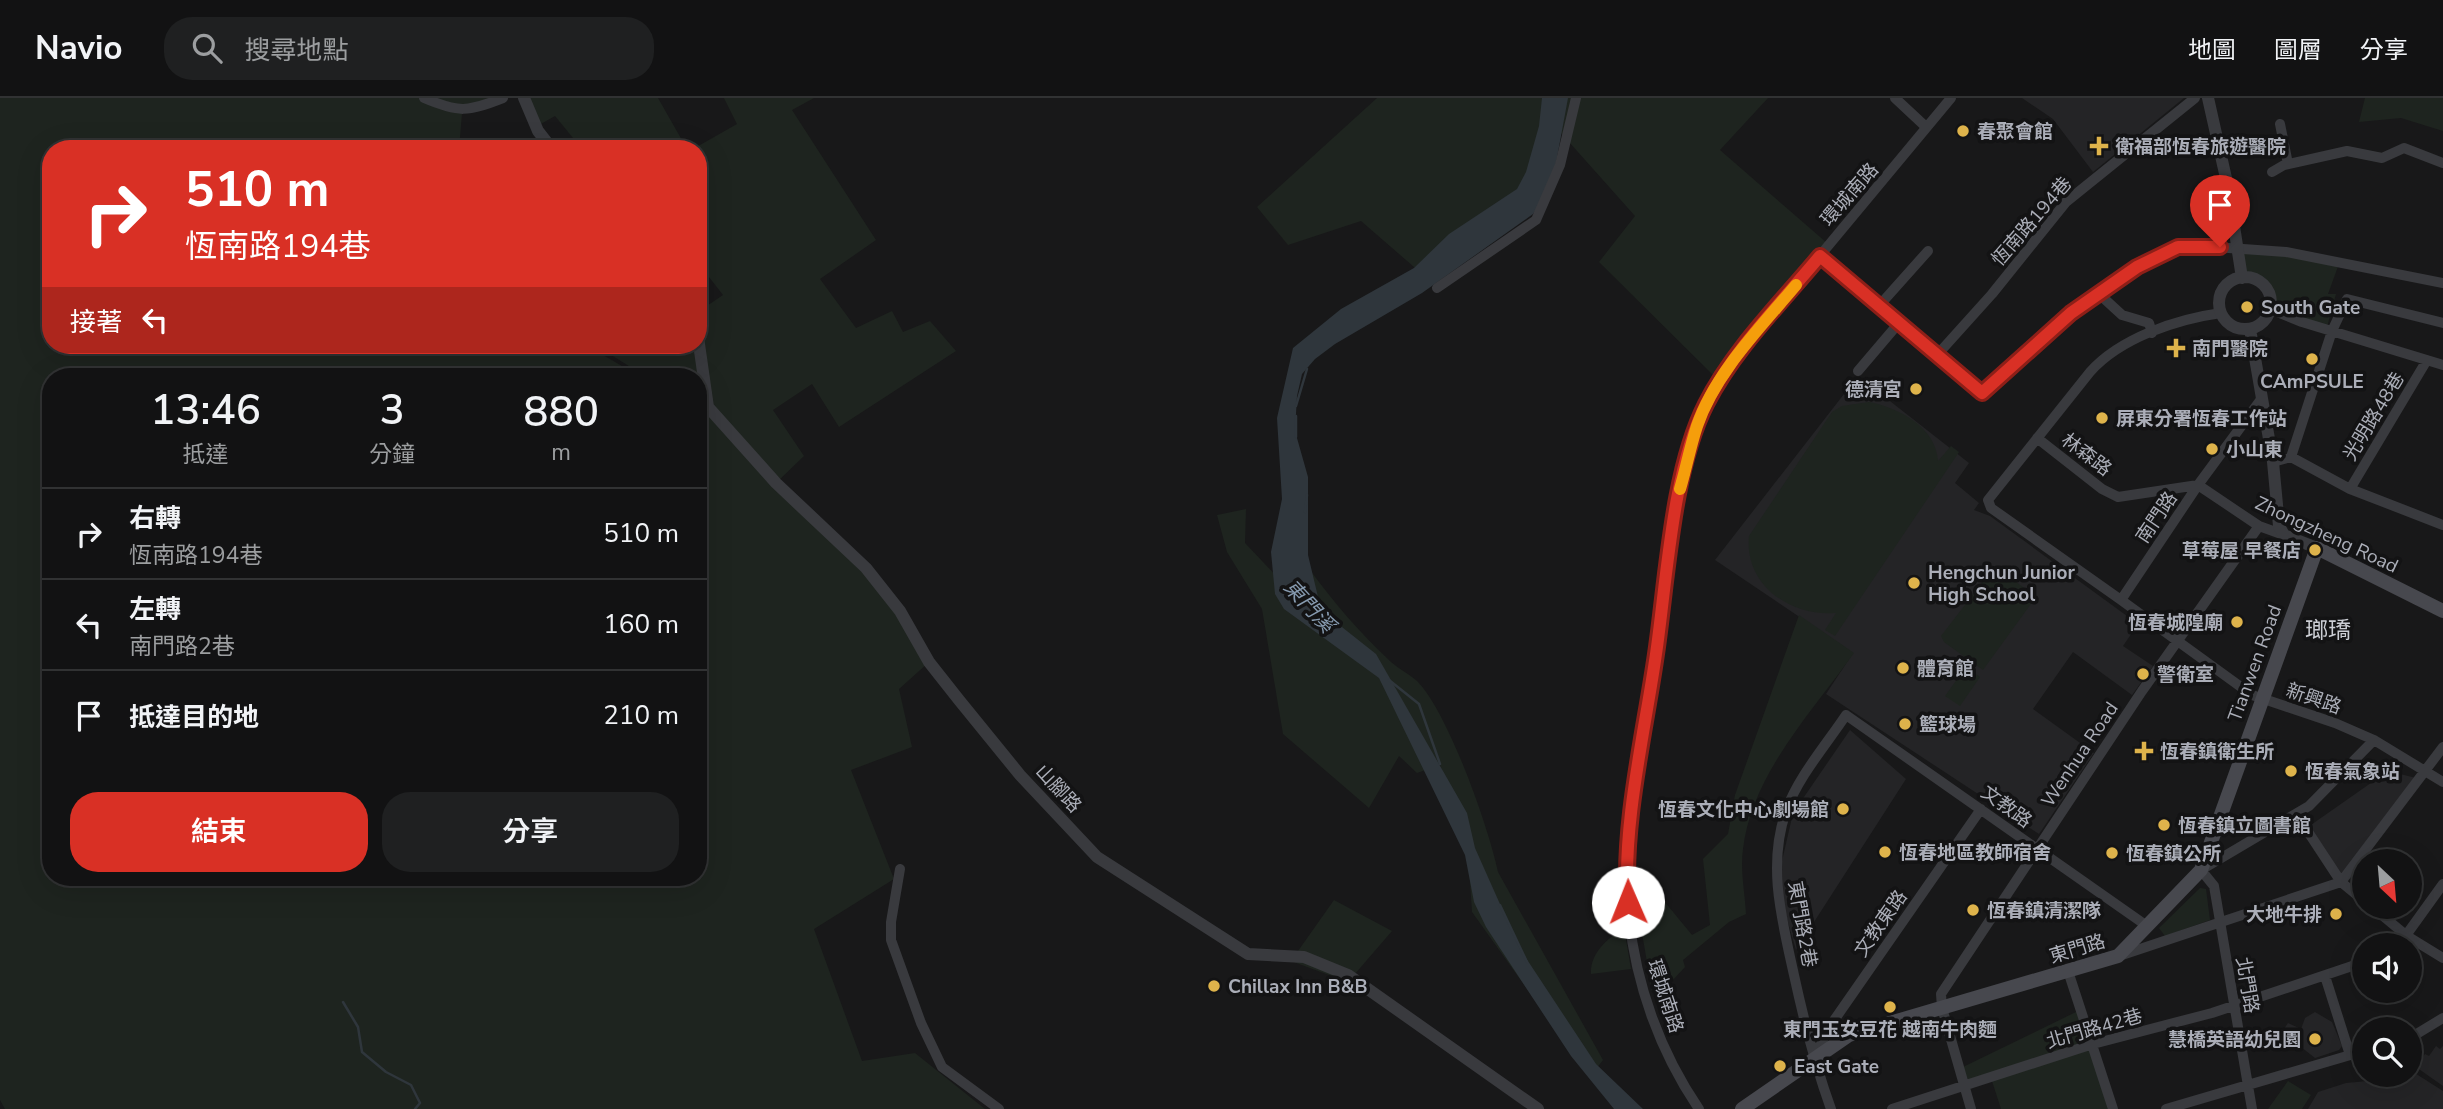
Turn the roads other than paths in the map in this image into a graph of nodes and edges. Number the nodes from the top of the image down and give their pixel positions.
1 (424, 98) edge
2 (503, 98) edge
3 (524, 98) edge
4 (1576, 98) edge
5 (1895, 98) edge
6 (1951, 98) edge
7 (2195, 98) edge
8 (2208, 98) edge
9 (2280, 124) dead end
10 (1926, 127) junction
11 (545, 140) edge
12 (2443, 163) edge
13 (2288, 164) junction
14 (2272, 172) dead end
15 (2239, 247) junction
16 (1928, 251) dead end
17 (1820, 256) junction
18 (2242, 278) junction
19 (2443, 283) edge
20 (1437, 288) dead end
21 (2098, 293) junction
22 (1878, 307) junction
23 (2270, 309) junction
24 (2221, 313) junction
25 (2443, 323) edge
26 (1898, 324) junction
27 (2250, 328) junction
28 (2332, 331) junction
29 (2152, 333) junction
30 (1938, 354) junction
31 (2427, 360) junction
32 (2443, 365) edge
33 (1858, 371) dead end
34 (2262, 398) junction
35 (707, 400) edge
36 (2037, 438) junction
37 (2291, 457) junction
38 (2273, 462) junction
39 (2198, 485) junction
40 (2350, 489) junction
41 (2443, 525) edge
42 (2259, 526) junction
43 (2284, 535) junction
44 (2317, 548) junction
45 (2121, 600) junction
46 (2443, 611) edge
47 (2176, 641) junction
48 (2261, 698) junction
49 (1846, 715) joint
50 (2375, 740) junction
51 (2443, 747) edge
52 (2424, 771) junction
53 (2443, 782) edge
54 (1981, 809) junction
55 (2297, 815) junction
56 (2036, 849) junction
57 (900, 869) dead end
58 (2201, 870) junction
59 (2341, 882) junction
60 (2443, 884) edge
61 (2352, 891) edge
62 (2387, 919) edge
63 (2219, 925) junction
64 (2147, 926) junction
65 (2403, 933) edge
66 (2409, 933) edge
67 (2422, 945) edge
68 (2118, 956) junction
69 (2443, 958) edge
70 (2352, 966) edge
71 (2068, 971) junction
72 (2325, 976) junction
73 (2235, 1005) junction
74 (1942, 1008) junction
75 (2443, 1018) edge
76 (2422, 1031) edge
77 (2093, 1044) junction
78 (2350, 1055) joint
79 (1813, 1061) junction
80 (2247, 1086) junction
81 (1964, 1087) junction
82 (999, 1109) edge
83 (1538, 1109) edge
84 (1699, 1109) edge
85 (1742, 1109) edge
86 (1831, 1109) edge
87 (1892, 1109) edge
88 (1971, 1109) edge
89 (2113, 1109) edge
90 (2166, 1109) edge
91 (2252, 1109) edge

1 - 2 street
3 - 11 street
4 - 20 street
5 - 10 street
6 - 10 street, 環城南路
7 - 30 street, 恆南路194巷
8 - 15 street
9 - 13 street
10 - 17 street, 環城南路
12 - 13 street
13 - 14 street
15 - 18 street
15 - 19 street
15 - 21 street
16 - 22 street
17 - 22 street
17 - 84 street, 環城南路
18 - 23 street
18 - 24 street
21 - 29 street
21 - 30 street
22 - 26 street
23 - 27 street
23 - 28 street
24 - 27 street
24 - 29 street
25 - 28 street
26 - 30 street
26 - 33 street
27 - 34 street
28 - 31 street
28 - 37 street
29 - 36 street
31 - 32 street
31 - 40 street, 光明路48巷
34 - 38 street
34 - 39 street, 南門路
35 - 83 street, 山腳路
36 - 39 street, 林森路
36 - 45 street
37 - 38 street
37 - 40 street
38 - 43 street
39 - 42 street, Zhongzheng Road
39 - 45 street, 南門路
40 - 41 street
42 - 43 street, Zhongzheng Road
42 - 47 street, Wenhua Road
43 - 44 street, Zhongzheng Road
44 - 46 main road, Zhongzheng Road
44 - 48 main road, Tianwen Road
45 - 47 street
47 - 48 street, 新興路
47 - 56 street, Wenhua Road
48 - 50 street, 新興路
48 - 58 main road, Tianwen Road
49 - 54 street, 文教路
49 - 79 street, 東門路2巷
50 - 52 street, 新興路
50 - 55 street, 東門路
51 - 52 street
52 - 53 street, 新興路
52 - 59 street
54 - 56 street, 文教路
54 - 79 street, 文教東路
55 - 58 street, 東門路
55 - 59 street
56 - 64 street, 文教路
56 - 74 street, Wenhua Road
57 - 82 street
58 - 63 street, 北門路
58 - 64 main road, 東門路
59 - 61 street
59 - 63 street
60 - 66 street
62 - 65 street
63 - 68 street
63 - 73 street, 北門路
64 - 68 main road, 東門路
67 - 69 street
68 - 71 main road, 東門路
70 - 72 street, 北門路42巷
71 - 74 main road, 東門路
71 - 77 street
72 - 73 street, 北門路42巷
72 - 78 street
73 - 77 street, 北門路42巷
73 - 80 street, 北門路
74 - 79 main road, 東門路
74 - 81 street
75 - 76 street
77 - 81 street, 北門路42巷
77 - 89 street
78 - 80 street
79 - 85 main road, 東門路
79 - 86 street, 東門路2巷
80 - 90 street
80 - 91 street, 北門路
81 - 87 street, 北門路42巷
81 - 88 street

